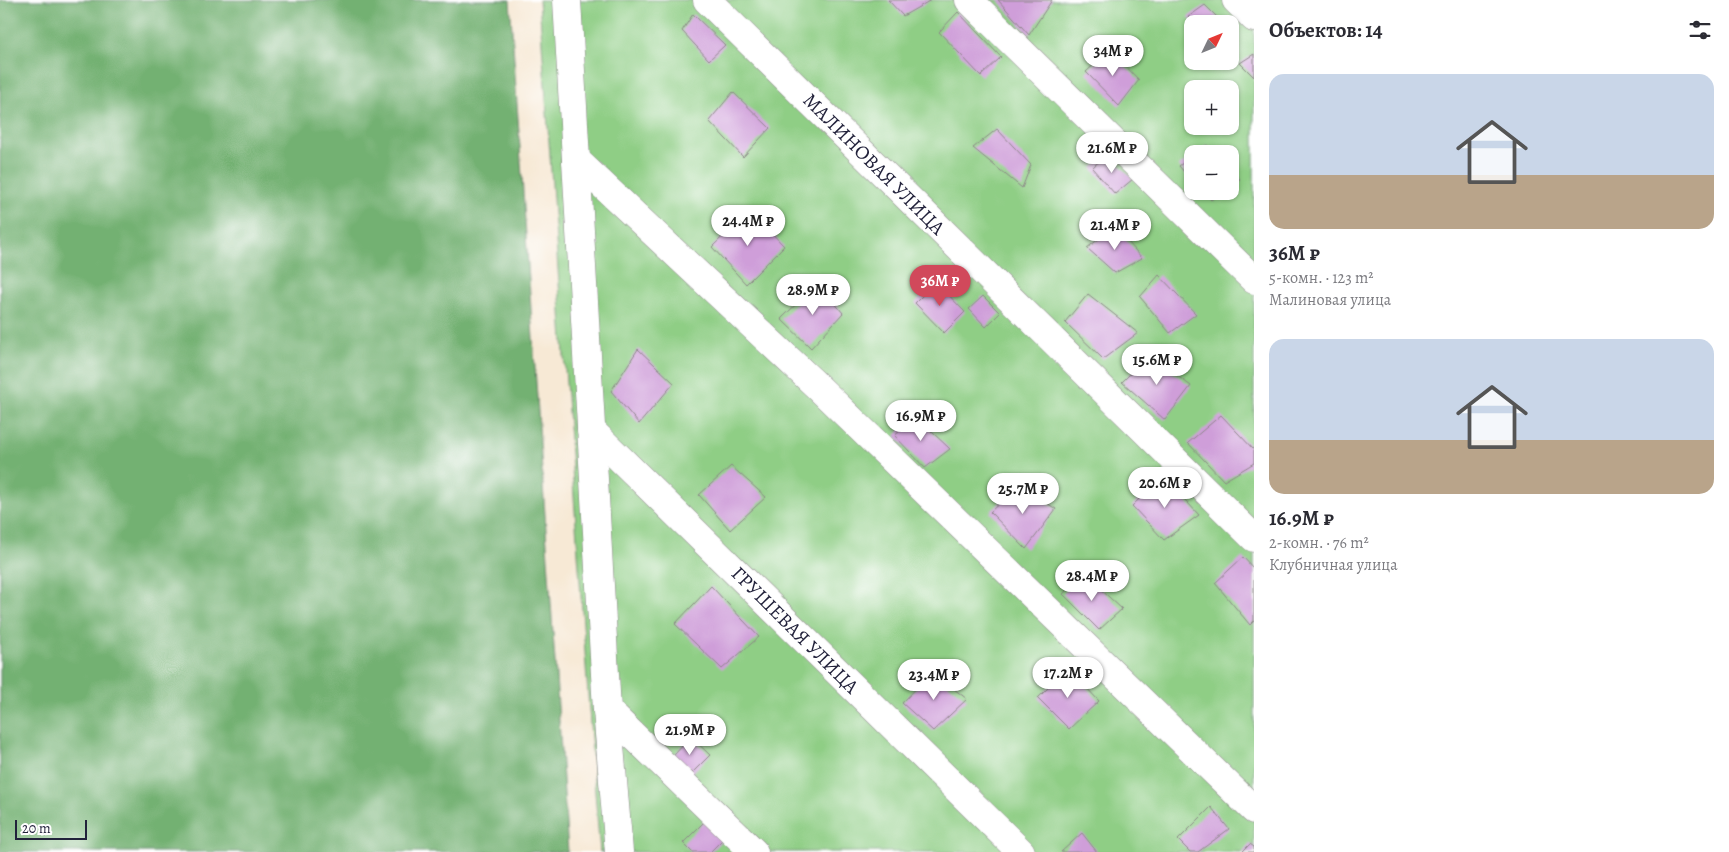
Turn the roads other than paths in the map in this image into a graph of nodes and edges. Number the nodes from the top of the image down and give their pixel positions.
1 (566, 0) edge
2 (707, 0) edge
3 (969, 0) edge
4 (1236, 0) edge
5 (1254, 18) edge
6 (576, 160) junction
7 (1254, 280) edge
8 (591, 430) junction
9 (1254, 538) edge
10 (607, 710) junction
11 (1254, 810) edge
12 (619, 852) edge
13 (754, 852) edge
14 (1020, 852) edge

1 - 6 street
2 - 9 street, МАЛИНОВАЯ УЛИЦА
3 - 7 street
4 - 5 street
6 - 8 street
6 - 11 street
8 - 10 street
8 - 14 street, ГРУШЕВАЯ УЛИЦА
10 - 12 street
10 - 13 street

